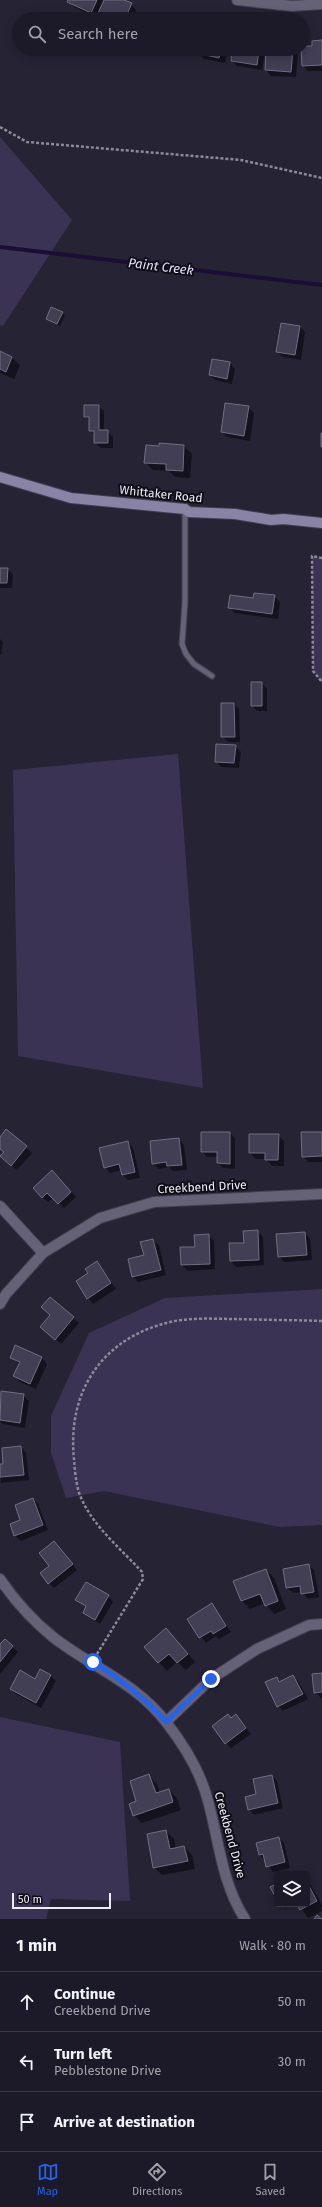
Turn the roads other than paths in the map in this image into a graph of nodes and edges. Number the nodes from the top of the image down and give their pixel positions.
1 (237, 0) edge
2 (322, 4) edge
3 (0, 477) edge
4 (185, 509) junction
5 (322, 523) edge
6 (212, 676) dead end
7 (322, 1194) edge
8 (0, 1206) edge
9 (43, 1252) junction
10 (0, 1304) edge
11 (0, 1579) edge
12 (322, 1624) edge
13 (166, 1722) junction
14 (246, 1919) edge

1 - 2 street
3 - 4 main road, Whittaker Road
4 - 5 main road, Whittaker Road
4 - 6 lane
7 - 9 street, Creekbend Drive
8 - 9 street
9 - 10 street, Creekbend Drive
11 - 13 street, Creekbend Drive
12 - 13 street
13 - 14 street, Creekbend Drive

